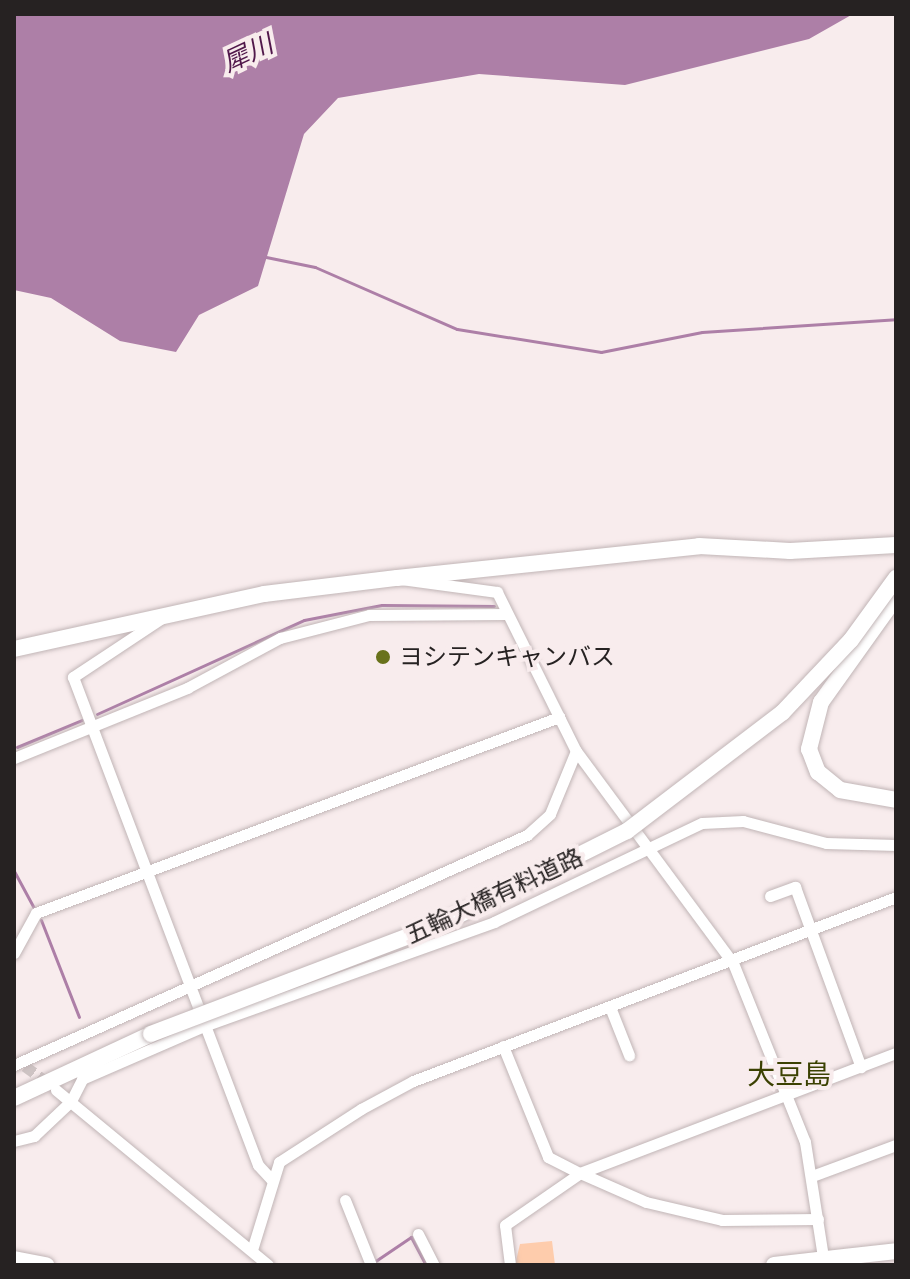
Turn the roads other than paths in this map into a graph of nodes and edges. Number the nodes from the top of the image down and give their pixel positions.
1 (896, 545) edge
2 (397, 578) junction
3 (896, 578) edge
4 (896, 597) edge
5 (507, 614) junction
6 (163, 618) junction
7 (14, 649) edge
8 (559, 717) junction
9 (92, 726) junction
10 (576, 751) junction
11 (14, 758) edge
12 (896, 800) edge
13 (896, 845) edge
14 (650, 846) junction
15 (147, 872) junction
16 (770, 896) dead end
17 (896, 897) edge
18 (812, 931) junction
19 (14, 951) edge
20 (733, 963) junction
21 (189, 987) junction
22 (610, 1007) junction
23 (204, 1026) junction
24 (503, 1046) junction
25 (896, 1053) edge
26 (629, 1055) dead end
27 (18, 1062) edge
28 (861, 1067) junction
29 (56, 1090) tunnel mouth
30 (786, 1094) junction
31 (14, 1098) edge
32 (71, 1101) junction
33 (14, 1141) edge
34 (896, 1145) edge
35 (580, 1173) junction
36 (812, 1176) junction
37 (271, 1179) junction
38 (345, 1200) dead end
39 (818, 1219) junction
40 (418, 1234) dead end
41 (252, 1250) junction
42 (896, 1251) edge
43 (14, 1259) edge
44 (371, 1262) edge
45 (824, 1262) edge
46 (46, 1265) edge
47 (268, 1265) edge
48 (434, 1265) edge
49 (510, 1265) edge
50 (774, 1265) edge

1 - 2 main road
2 - 5 street
2 - 6 main road
3 - 31 main road, 五輪大橋有料道路, bridge
4 - 12 main road
5 - 8 street
5 - 9 street
6 - 7 main road
6 - 9 street
8 - 10 street
8 - 15 street
9 - 11 street
9 - 15 street
10 - 14 street
10 - 21 street
13 - 14 street
14 - 20 street
14 - 23 street
15 - 19 street
15 - 21 street
16 - 18 street
17 - 18 street
18 - 20 street
18 - 28 street
20 - 22 street
20 - 30 street
21 - 23 street
21 - 27 street
22 - 24 street
22 - 26 street
23 - 32 street
23 - 37 street
24 - 35 street
24 - 37 street
25 - 28 street
28 - 30 street
29 - 32 street
30 - 35 street
30 - 36 street
32 - 33 street
32 - 41 street
34 - 36 street
35 - 39 street
35 - 49 street
36 - 39 street
37 - 41 street
38 - 44 street
39 - 45 street
40 - 48 street
41 - 47 street
42 - 45 main road
43 - 46 main road
45 - 50 main road

